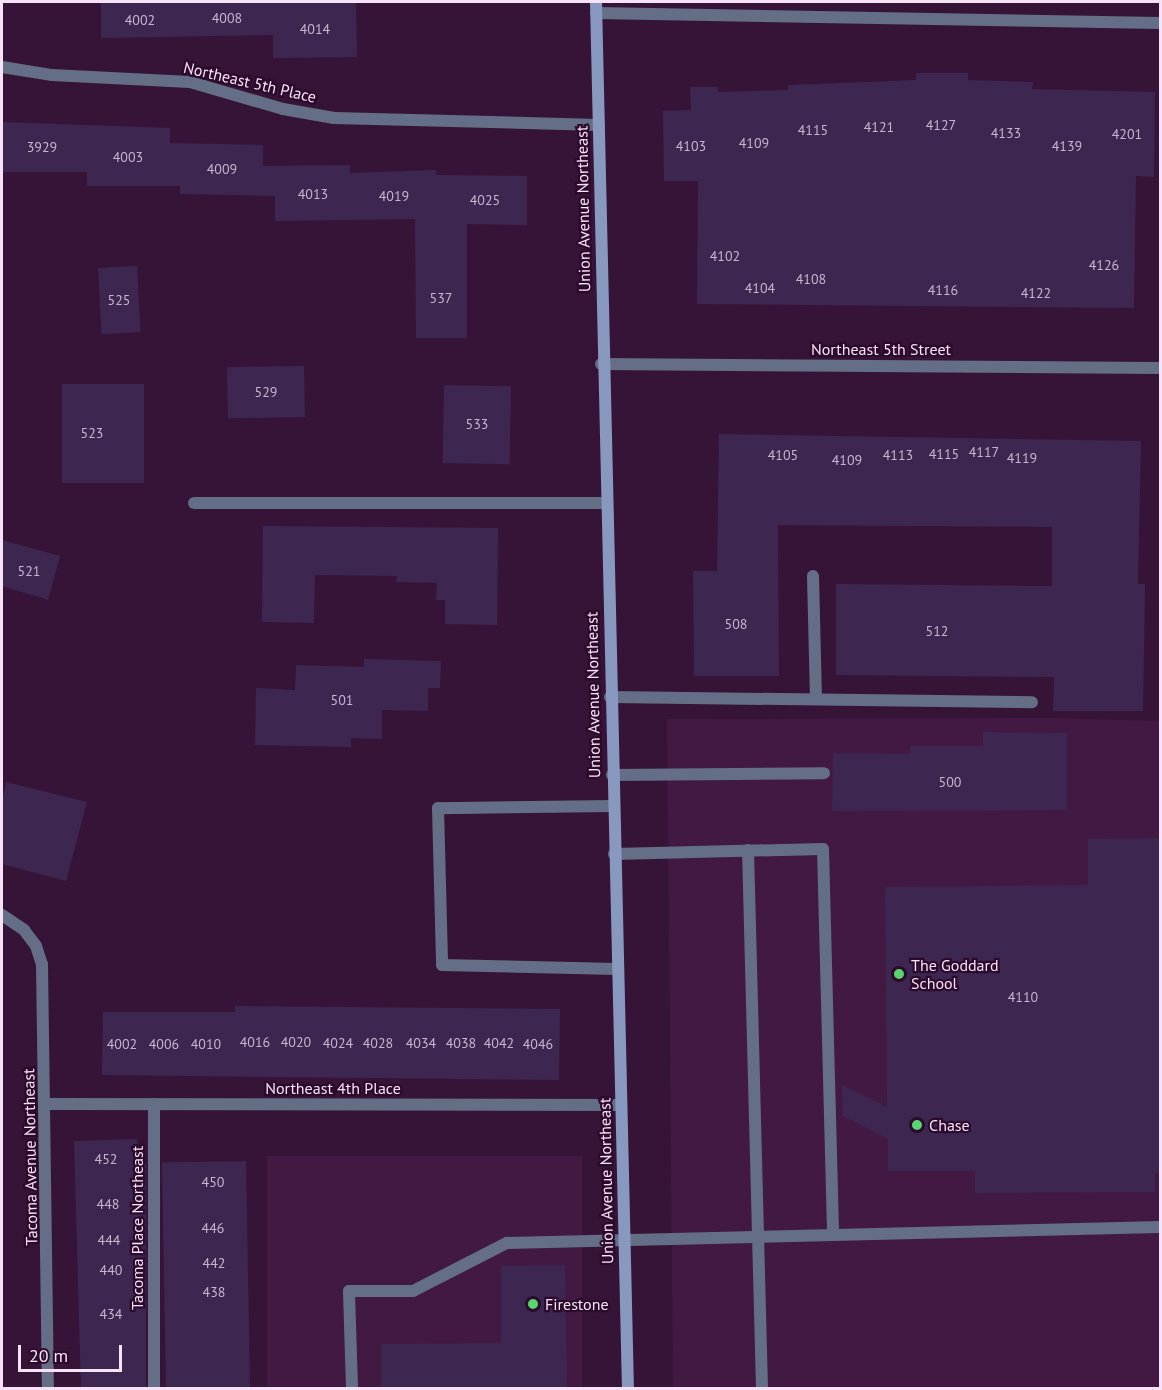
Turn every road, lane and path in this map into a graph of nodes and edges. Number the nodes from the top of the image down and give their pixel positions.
1 (596, 7) edge
2 (1161, 23) edge
3 (2, 67) edge
4 (599, 125) junction
5 (602, 364) junction
6 (1161, 368) edge
7 (194, 503) dead end
8 (605, 503) junction
9 (813, 576) dead end
10 (610, 697) junction
11 (816, 699) junction
12 (1032, 702) dead end
13 (824, 773) dead end
14 (612, 775) junction
15 (613, 806) junction
16 (748, 850) junction
17 (614, 854) junction
18 (2, 915) edge
19 (617, 969) junction
20 (46, 1104) junction
21 (154, 1104) junction
22 (621, 1105) junction
23 (1161, 1227) edge
24 (833, 1235) junction
25 (758, 1237) junction
26 (624, 1240) junction
27 (48, 1389) edge
28 (154, 1389) edge
29 (352, 1389) edge
30 (627, 1389) edge
31 (762, 1389) edge

1 - 2 street
1 - 4 street, Union Avenue Northeast
3 - 4 street, Northeast 5th Place
4 - 5 street, Union Avenue Northeast
5 - 6 street, Northeast 5th Street
5 - 8 street, Union Avenue Northeast
7 - 8 street
8 - 10 street, Union Avenue Northeast
9 - 11 street
10 - 11 street
10 - 14 street, Union Avenue Northeast
11 - 12 street
13 - 14 street
14 - 15 street, Union Avenue Northeast
15 - 17 street, Union Avenue Northeast
15 - 19 street
16 - 17 street
16 - 24 street
16 - 25 street
17 - 19 street, Union Avenue Northeast
18 - 20 street, Tacoma Avenue Northeast
19 - 22 street, Union Avenue Northeast
20 - 21 street, Northeast 4th Place
20 - 27 street, Tacoma Avenue Northeast
21 - 22 street, Northeast 4th Place
21 - 28 street, Tacoma Place Northeast
22 - 26 street, Union Avenue Northeast
23 - 24 street
24 - 25 street
25 - 26 street
25 - 31 street
26 - 29 street
26 - 30 street, Union Avenue Northeast

